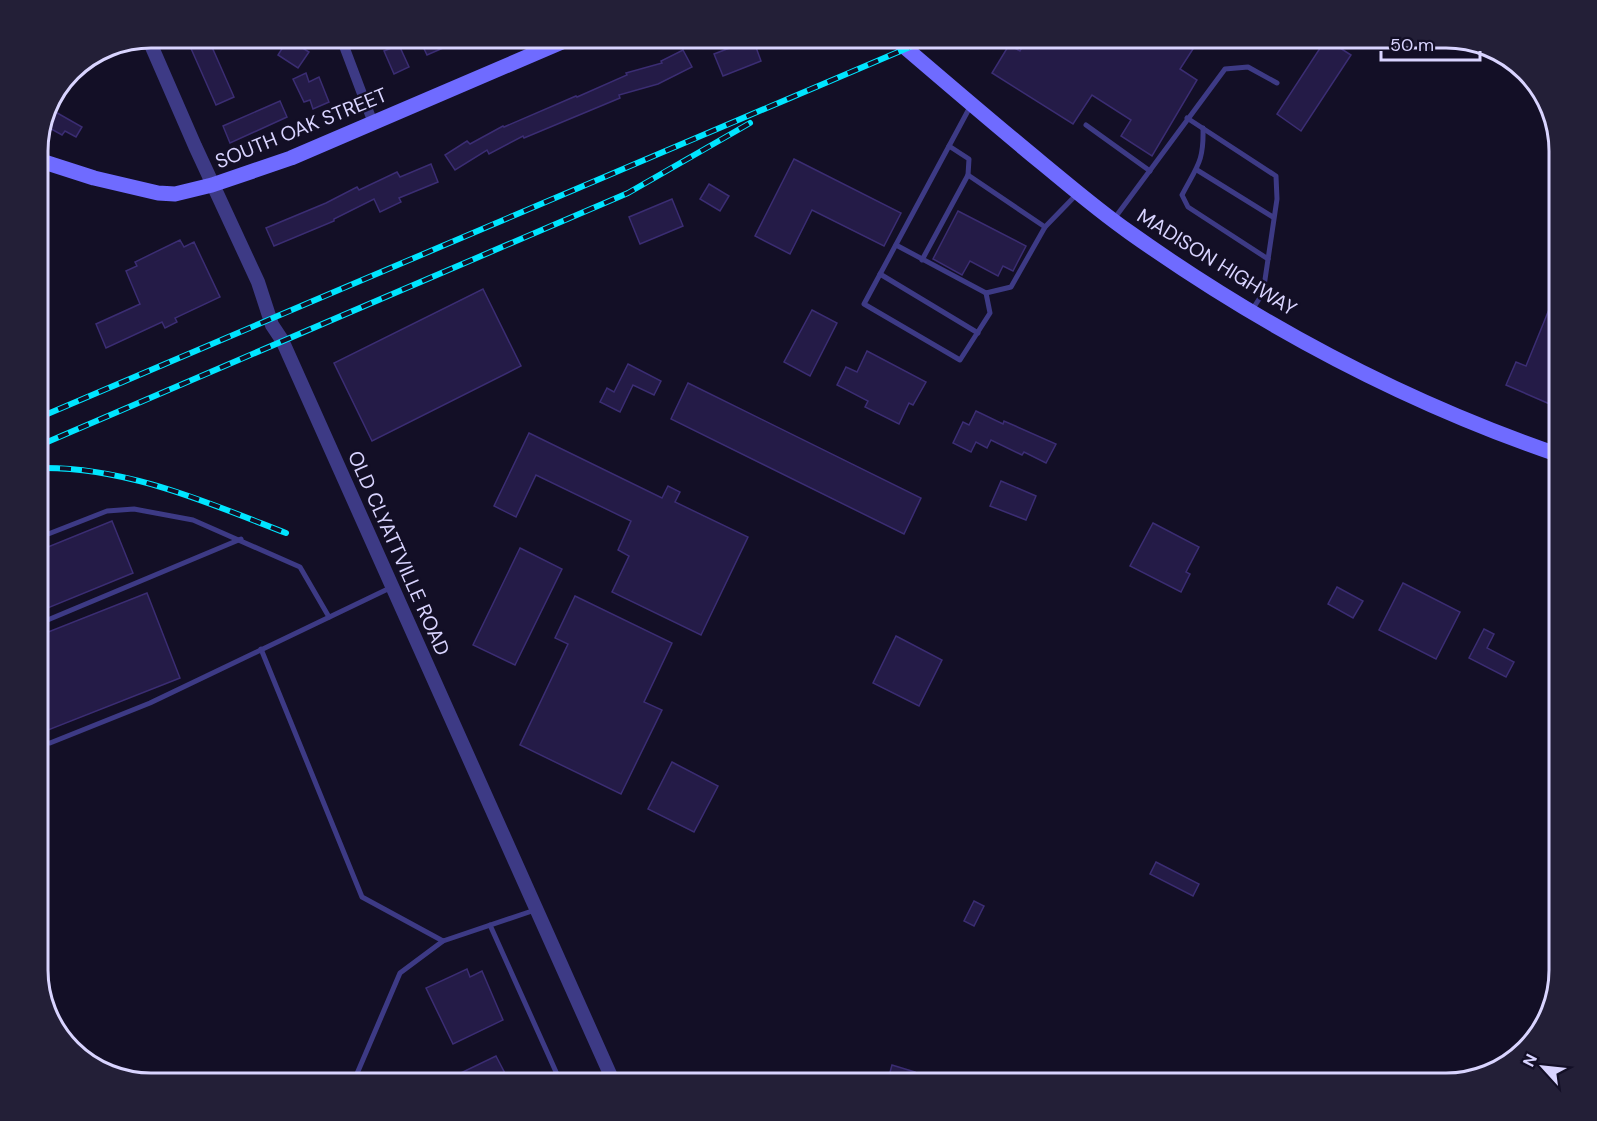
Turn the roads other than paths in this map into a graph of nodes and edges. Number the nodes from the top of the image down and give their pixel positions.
1 (152, 48) edge
2 (345, 48) edge
3 (548, 48) edge
4 (906, 48) edge
5 (1277, 83) dead end
6 (972, 104) junction
7 (1187, 118) junction
8 (373, 123) junction
9 (1086, 125) dead end
10 (1203, 128) junction
11 (949, 146) junction
12 (48, 163) edge
13 (1197, 170) junction
14 (1150, 171) junction
15 (968, 174) junction
16 (212, 185) junction
17 (1078, 193) junction
18 (1274, 217) junction
19 (1113, 220) junction
20 (1045, 227) junction
21 (896, 245) junction
22 (1268, 259) junction
23 (922, 260) junction
24 (880, 274) junction
25 (986, 293) junction
26 (1252, 311) junction
27 (978, 333) junction
28 (1549, 451) edge
29 (48, 534) edge
30 (241, 540) junction
31 (393, 586) junction
32 (329, 617) junction
33 (48, 620) edge
34 (261, 649) junction
35 (48, 743) edge
36 (537, 909) junction
37 (490, 925) junction
38 (443, 941) junction
39 (357, 1073) edge
40 (557, 1073) edge
41 (610, 1073) edge

1 - 16 street, OLD CLYATTVILLE ROAD
2 - 8 street
3 - 8 main road, SOUTH OAK STREET
4 - 6 main road, MADISON HIGHWAY
5 - 7 lane
6 - 11 lane
6 - 17 main road, MADISON HIGHWAY
7 - 10 lane
7 - 14 lane
8 - 16 main road, SOUTH OAK STREET
9 - 14 lane
10 - 13 lane
10 - 18 lane
11 - 15 lane
11 - 21 lane
12 - 16 main road, SOUTH OAK STREET
13 - 18 lane
13 - 22 lane
14 - 19 lane
15 - 20 lane
15 - 23 lane
16 - 31 street, OLD CLYATTVILLE ROAD
17 - 19 main road, MADISON HIGHWAY
17 - 20 lane
18 - 22 lane
19 - 26 main road, MADISON HIGHWAY
20 - 25 lane
21 - 23 lane
21 - 24 lane
22 - 26 lane
23 - 25 lane
24 - 27 lane
24 - 27 lane
25 - 27 lane
26 - 28 main road, MADISON HIGHWAY
29 - 30 lane
30 - 32 lane
30 - 33 lane
31 - 32 lane
31 - 36 street, OLD CLYATTVILLE ROAD
32 - 34 lane
34 - 35 lane
34 - 38 lane
36 - 37 lane
36 - 41 street, OLD CLYATTVILLE ROAD
37 - 38 lane
37 - 40 lane
38 - 39 lane

